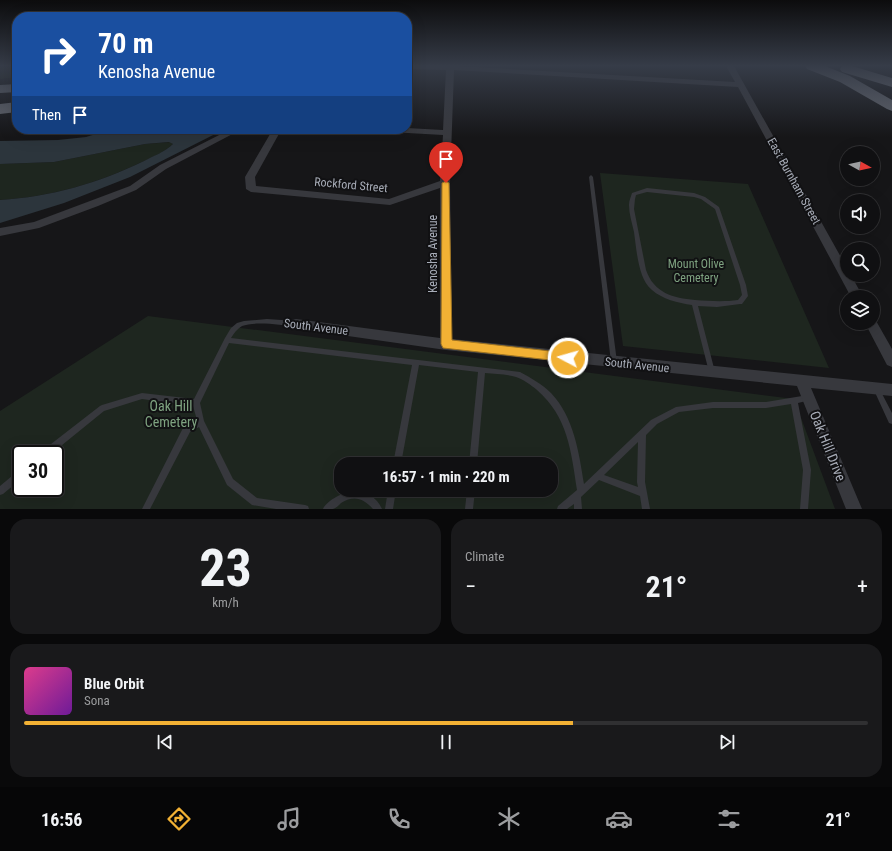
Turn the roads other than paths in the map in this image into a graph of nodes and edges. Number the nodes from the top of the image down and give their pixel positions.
1 (449, 90) edge
2 (744, 90) edge
3 (864, 90) edge
4 (12, 99) edge
5 (0, 100) edge
6 (892, 106) edge
7 (12, 108) edge
8 (0, 109) edge
9 (412, 131) edge
10 (447, 133) junction
11 (228, 134) edge
12 (276, 134) edge
13 (591, 177) dead end
14 (446, 183) junction
15 (0, 232) edge
16 (853, 290) edge
17 (694, 302) junction
18 (296, 324) joint
19 (875, 330) edge
20 (227, 340) junction
21 (446, 344) junction
22 (892, 361) edge
23 (416, 362) junction
24 (614, 362) junction
25 (482, 370) junction
26 (712, 373) junction
27 (802, 382) junction
28 (876, 388) junction
29 (892, 390) edge
30 (801, 400) junction
31 (196, 403) junction
32 (892, 421) edge
33 (201, 422) junction
34 (642, 433) junction
35 (56, 445) edge
36 (398, 457) edge
37 (474, 457) edge
38 (597, 476) junction
39 (12, 481) edge
40 (0, 491) edge
41 (643, 493) junction
42 (579, 494) junction
43 (391, 497) edge
44 (470, 497) edge
45 (274, 507) edge
46 (146, 509) edge
47 (305, 509) edge
48 (327, 509) edge
49 (378, 509) edge
50 (389, 509) edge
51 (469, 509) edge
52 (561, 509) edge
53 (578, 509) edge
54 (646, 509) edge
55 (804, 509) edge
56 (854, 509) edge

1 - 10 street, Kenosha Avenue
2 - 16 street, East Burnham Street
3 - 6 highway
4 - 5 highway
7 - 8 highway
9 - 10 street
10 - 14 street, Kenosha Avenue
11 - 15 street
12 - 14 street, Rockford Street
13 - 24 lane
14 - 21 street, Kenosha Avenue
17 - 17 lane
17 - 26 lane
18 - 20 lane, South Avenue
18 - 21 street, South Avenue
19 - 22 street
20 - 23 lane
20 - 31 lane
21 - 24 street, South Avenue
23 - 25 lane
23 - 36 lane
24 - 26 street, South Avenue
25 - 37 lane
25 - 42 lane
26 - 27 street, South Avenue
27 - 28 street, South Avenue
27 - 30 street, Oak Hill Drive
28 - 29 street, South Avenue
28 - 32 lane
30 - 34 lane
30 - 55 lane
30 - 56 street, Oak Hill Drive
31 - 33 lane
31 - 35 lane
33 - 45 lane
33 - 46 lane
34 - 38 lane
34 - 41 lane
38 - 41 lane
38 - 42 lane
39 - 40 lane
41 - 54 lane
42 - 52 lane
42 - 53 lane
43 - 50 lane
44 - 51 lane
45 - 47 lane
48 - 49 lane

